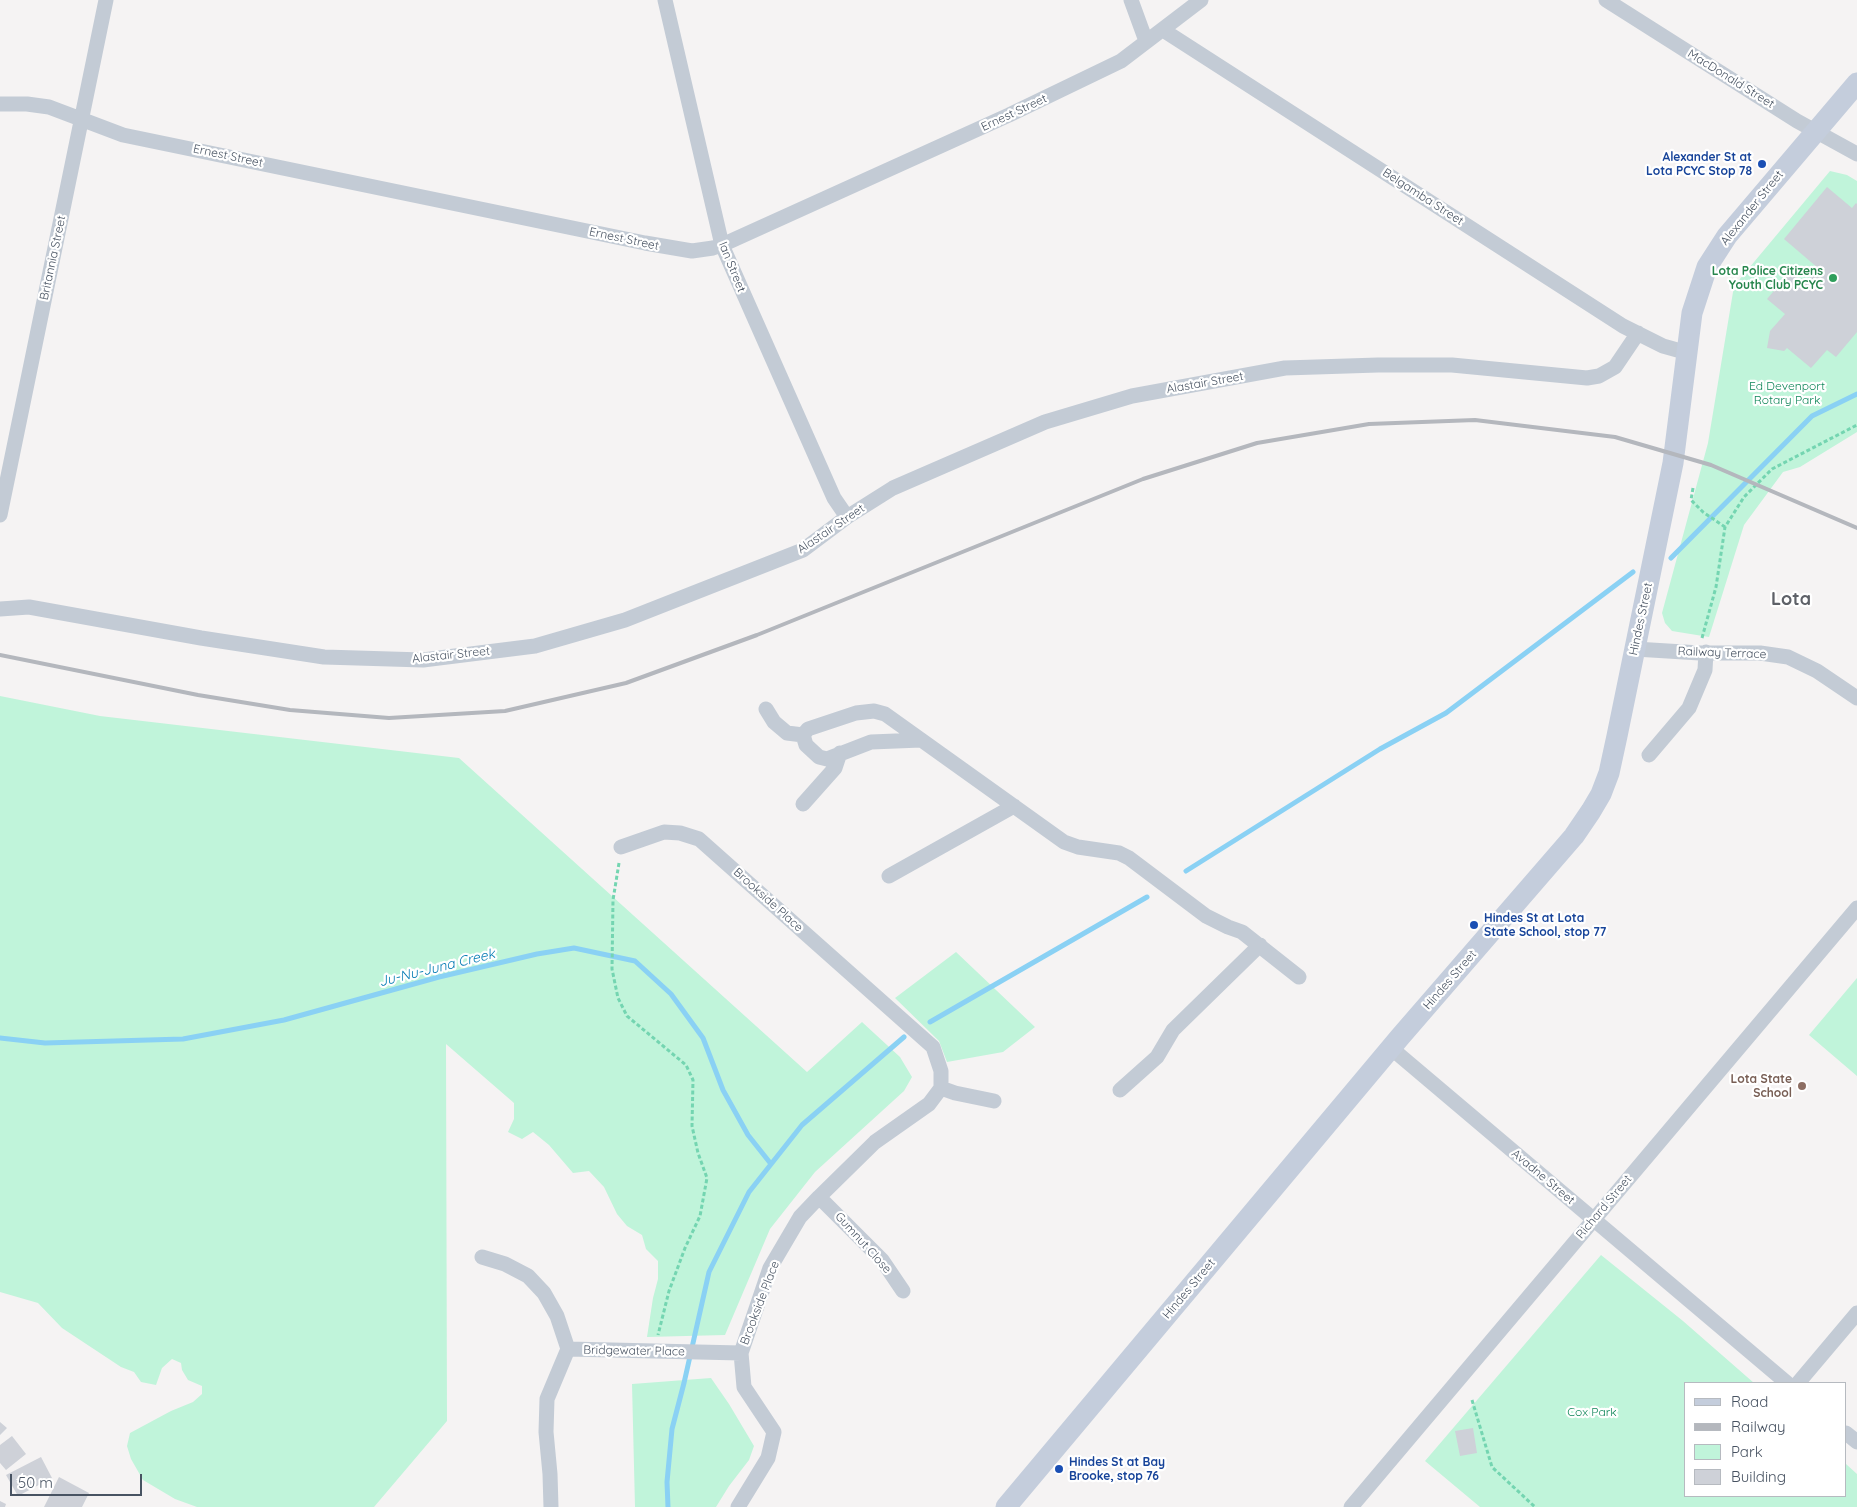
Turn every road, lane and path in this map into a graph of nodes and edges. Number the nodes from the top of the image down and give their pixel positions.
1 (106, 0) edge
2 (665, 0) edge
3 (1131, 0) edge
4 (1201, 0) edge
5 (1606, 0) edge
6 (1163, 30) junction
7 (1146, 41) junction
8 (1857, 83) edge
9 (0, 104) edge
10 (82, 119) junction
11 (1816, 132) junction
12 (1857, 154) edge
13 (722, 245) junction
14 (1638, 333) junction
15 (1688, 353) junction
16 (1857, 425) edge
17 (1693, 488) dead end
18 (0, 515) edge
19 (847, 517) junction
20 (1725, 527) junction
21 (0, 610) edge
22 (1635, 649) junction
23 (1703, 652) junction
24 (1857, 698) edge
25 (766, 709) dead end
26 (803, 735) junction
27 (921, 740) junction
28 (840, 754) junction
29 (1649, 755) dead end
30 (803, 804) dead end
31 (1014, 806) junction
32 (621, 847) joint
33 (889, 876) dead end
34 (1857, 908) edge
35 (1260, 945) junction
36 (1299, 977) dead end
37 (1391, 1048) junction
38 (941, 1088) junction
39 (1120, 1090) dead end
40 (994, 1100) dead end
41 (819, 1197) junction
42 (1594, 1220) junction
43 (482, 1257) dead end
44 (903, 1291) dead end
45 (1857, 1313) edge
46 (568, 1349) junction
47 (654, 1351) junction
48 (741, 1353) junction
49 (1786, 1382) edge
50 (1799, 1382) edge
51 (1472, 1400) dead end
52 (1847, 1434) edge
53 (1857, 1442) edge
54 (1014, 1504) edge
55 (550, 1507) edge
56 (738, 1507) edge
57 (1351, 1507) edge
58 (1535, 1507) edge

1 - 10 street, Britannia Street
2 - 13 street, Ian Street
3 - 7 street
4 - 6 street, Ernest Street
5 - 11 street, MacDonald Street
6 - 7 street, Ernest Street
6 - 14 street, Belgamba Street
7 - 13 street, Ernest Street
8 - 11 street, Alexander Street
9 - 10 street, Ernest Street
10 - 13 street, Ernest Street
10 - 18 street, Britannia Street
11 - 12 street, MacDonald Street
11 - 15 street, Alexander Street
13 - 19 street, Ian Street
14 - 15 street, Belgamba Street
14 - 19 street, Alastair Street
15 - 22 street, Hindes Street
16 - 20 path
17 - 20 path
19 - 21 street, Alastair Street
20 - 23 path
22 - 23 street, Railway Terrace
22 - 37 street, Hindes Street
23 - 24 street, Railway Terrace
23 - 29 street
25 - 26 street
26 - 27 street
26 - 28 street
27 - 28 street
27 - 31 street
28 - 30 street
31 - 33 street
31 - 35 street
32 - 38 street, Brookside Place
32 - 47 path
34 - 42 street, Richard Street
35 - 36 street
35 - 39 street
37 - 42 street, Avadne Street
37 - 54 street, Hindes Street
38 - 40 street
38 - 41 street, Brookside Place
41 - 44 street, Gumnut Close
41 - 48 street, Brookside Place
42 - 49 street, Avadne Street
42 - 57 street, Richard Street
43 - 46 street
45 - 50 street
46 - 47 street, Bridgewater Place
46 - 55 street, Bridgewater Place
47 - 48 street, Bridgewater Place
48 - 56 street, Brookside Place
51 - 58 path
52 - 53 street

